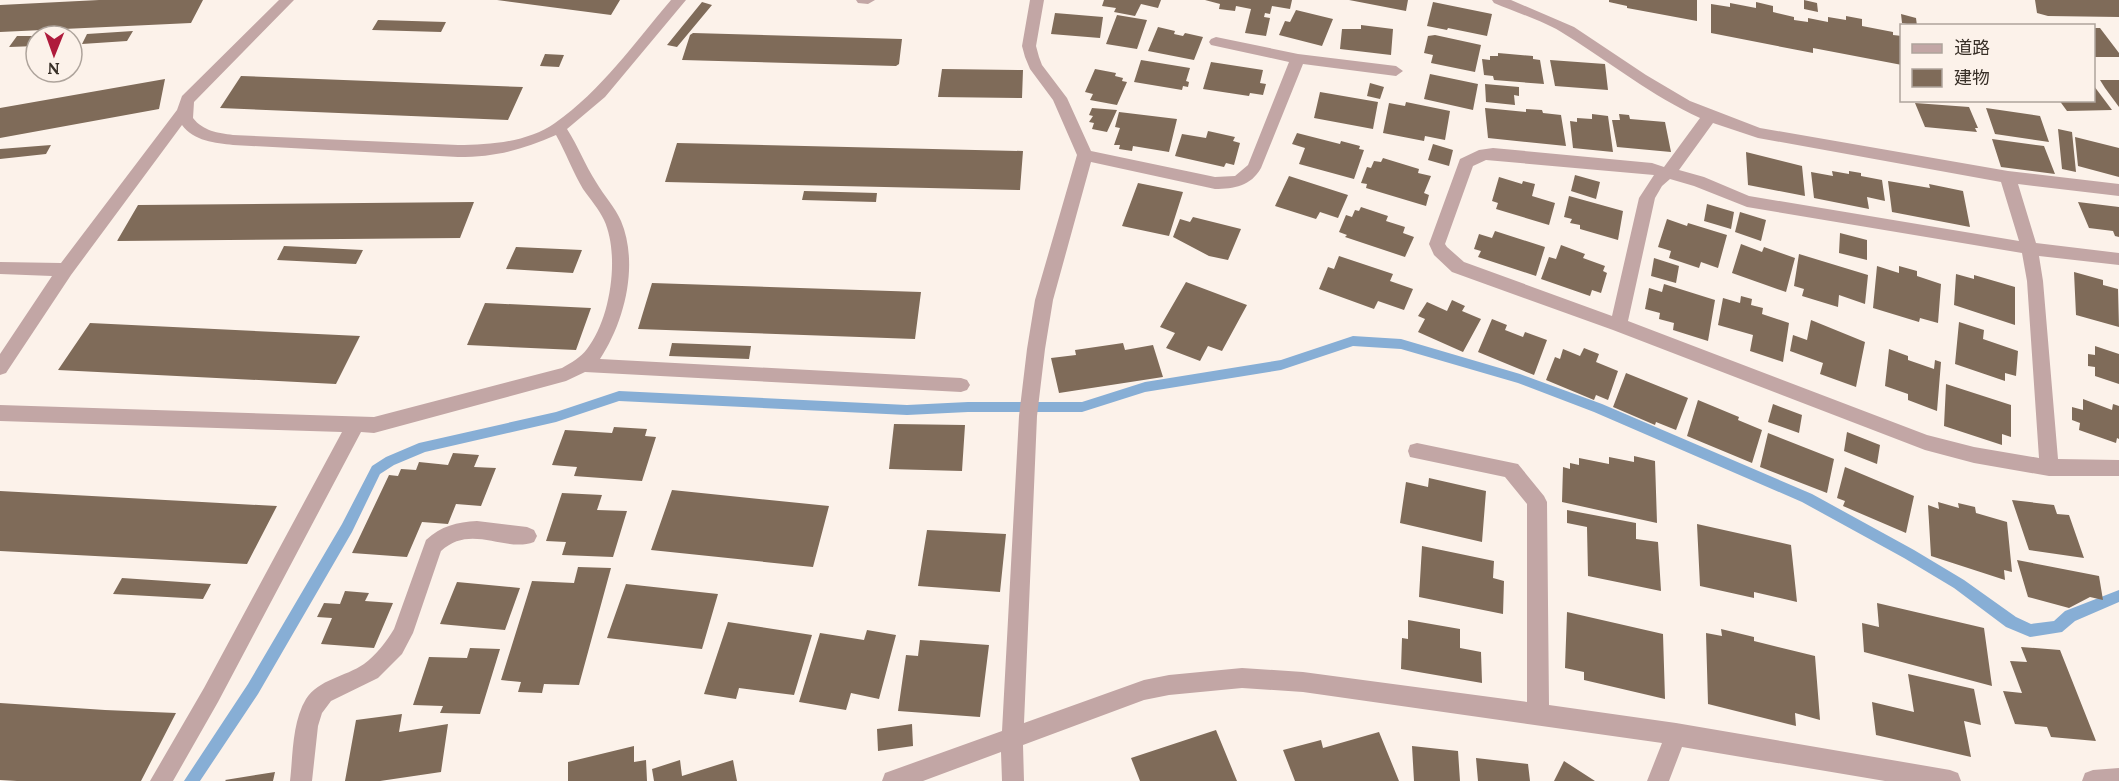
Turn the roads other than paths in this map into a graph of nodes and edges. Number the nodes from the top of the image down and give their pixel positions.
1 (287, 0) edge
2 (679, 0) edge
3 (863, 0) edge
4 (868, 0) edge
5 (1037, 0) edge
6 (1499, 0) edge
7 (1216, 42) dead end
8 (1298, 59) junction
9 (1396, 71) dead end
10 (183, 113) junction
11 (1710, 116) junction
12 (559, 128) junction
13 (1085, 155) junction
14 (1668, 173) junction
15 (2008, 177) junction
16 (2119, 190) edge
17 (2030, 248) junction
18 (2119, 259) edge
19 (0, 268) edge
20 (65, 270) junction
21 (1619, 325) junction
22 (584, 365) junction
23 (0, 368) edge
24 (962, 385) dead end
25 (0, 412) edge
26 (356, 424) junction
27 (1416, 451) dead end
28 (2049, 468) junction
29 (2119, 468) edge
30 (526, 536) dead end
31 (1538, 714) junction
32 (1676, 734) junction
33 (1012, 739) junction
34 (2119, 779) edge
35 (161, 781) edge
36 (301, 781) edge
37 (892, 781) edge
38 (1013, 781) edge
39 (1658, 781) edge
40 (1950, 781) edge
41 (2093, 781) edge

1 - 10 street
2 - 12 street
3 - 4 street
5 - 13 street
6 - 11 street
7 - 8 street
8 - 9 street
8 - 13 street
10 - 12 street
10 - 20 street
11 - 14 street
11 - 15 street
12 - 22 street
13 - 33 street
14 - 17 street
14 - 21 street
14 - 21 street
15 - 16 street
15 - 17 street
17 - 18 street
17 - 28 street
19 - 20 street
20 - 23 street
21 - 28 street
22 - 24 street
22 - 26 street
25 - 26 street
26 - 35 street
27 - 31 street
28 - 29 street
30 - 36 street
31 - 32 street
31 - 33 street
32 - 39 street
32 - 40 street
33 - 37 street
33 - 38 street
34 - 41 street

